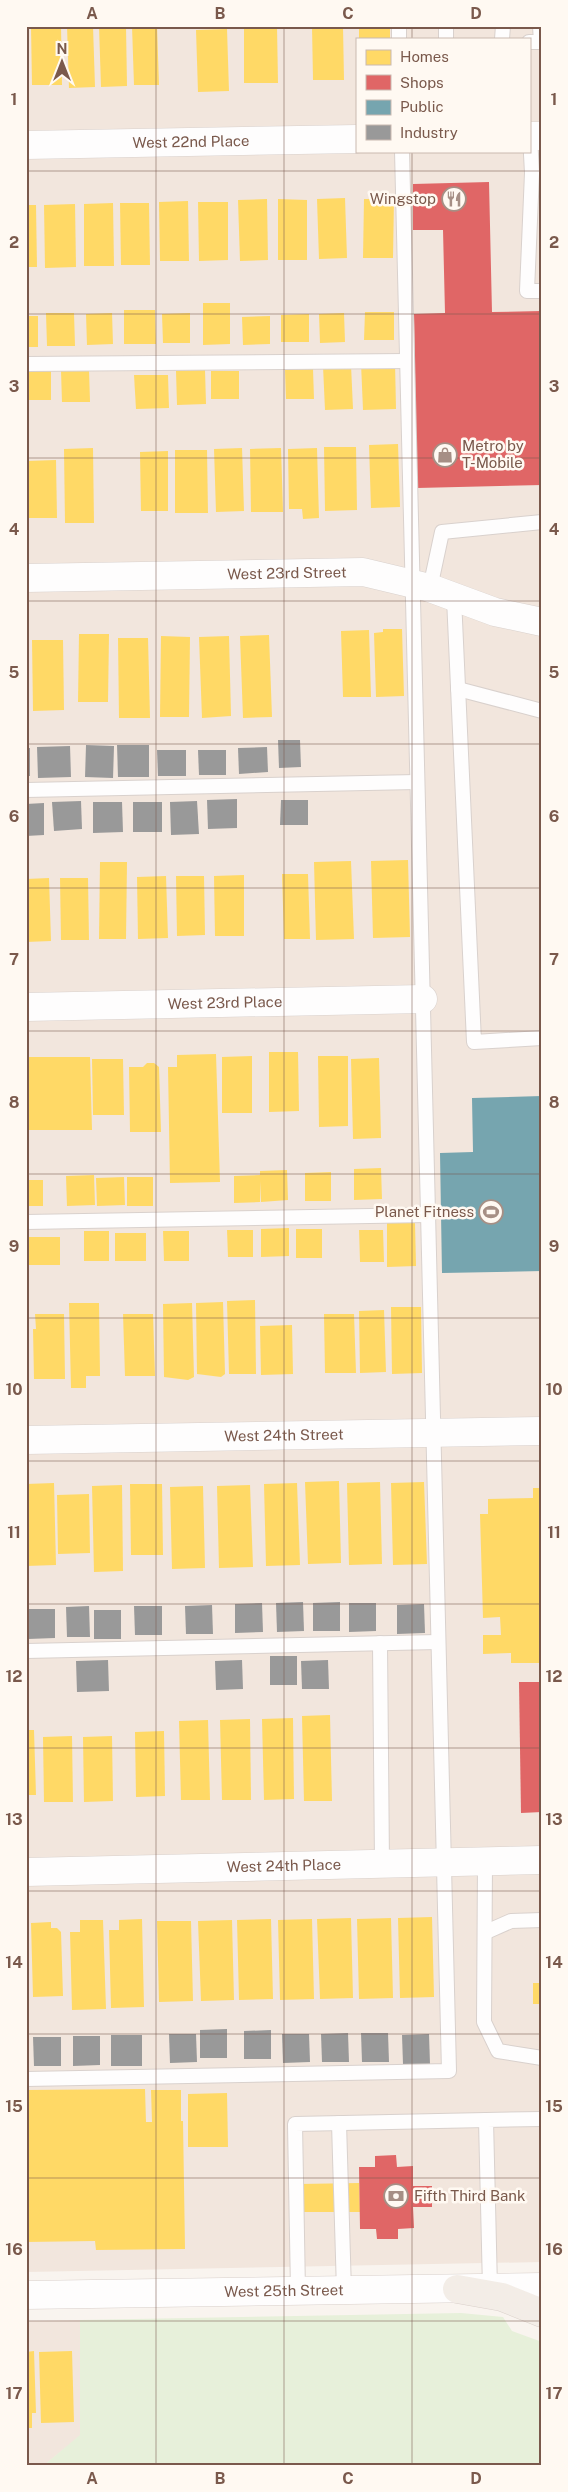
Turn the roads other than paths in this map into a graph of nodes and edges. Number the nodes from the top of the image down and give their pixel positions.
1 (540, 26) edge
2 (530, 42) edge
3 (534, 136) edge
4 (356, 138) edge
5 (26, 145) edge
6 (402, 152) edge
7 (542, 291) edge
8 (407, 361) junction
9 (26, 364) edge
10 (542, 522) edge
11 (26, 578) edge
12 (432, 590) junction
13 (542, 622) edge
14 (458, 689) junction
15 (542, 711) edge
16 (418, 782) junction
17 (26, 790) edge
18 (423, 999) junction
19 (26, 1007) edge
20 (542, 1038) edge
21 (428, 1215) junction
22 (26, 1222) edge
23 (542, 1431) edge
24 (434, 1432) junction
25 (26, 1440) edge
26 (438, 1642) junction
27 (380, 1643) junction
28 (26, 1650) edge
29 (542, 1860) edge
30 (485, 1862) junction
31 (444, 1863) junction
32 (382, 1864) junction
33 (26, 1872) edge
34 (542, 1920) edge
35 (486, 1932) junction
36 (542, 2058) edge
37 (26, 2079) edge
38 (542, 2119) edge
39 (486, 2120) junction
40 (339, 2123) junction
41 (542, 2287) edge
42 (490, 2288) junction
43 (456, 2289) junction
44 (298, 2291) junction
45 (344, 2291) junction
46 (26, 2295) edge
47 (542, 2313) edge

1 - 2 lane
3 - 7 lane
4 - 5 street, West 22nd Place
6 - 8 lane
8 - 9 lane
8 - 12 lane
10 - 12 lane
11 - 12 street, West 23rd Street
12 - 13 street, West 23rd Street
12 - 14 lane
12 - 16 lane
14 - 15 lane
14 - 20 lane
16 - 17 lane
16 - 18 lane
18 - 19 street, West 23rd Place
18 - 21 lane
21 - 22 lane
21 - 24 lane
23 - 24 street, West 24th Street
24 - 25 street, West 24th Street
24 - 26 lane
26 - 27 lane
26 - 31 lane
27 - 28 lane
27 - 32 lane
29 - 30 street, West 24th Place
30 - 31 street, West 24th Place
30 - 35 lane
31 - 32 street, West 24th Place
31 - 37 lane
32 - 33 street, West 24th Place
34 - 35 lane
35 - 36 lane
38 - 39 lane
39 - 40 lane
39 - 42 lane
40 - 44 lane
40 - 45 lane
41 - 42 street, West 25th Street
42 - 43 street, West 25th Street
43 - 45 street, West 25th Street
43 - 47 main road
44 - 45 street, West 25th Street
44 - 46 street, West 25th Street

